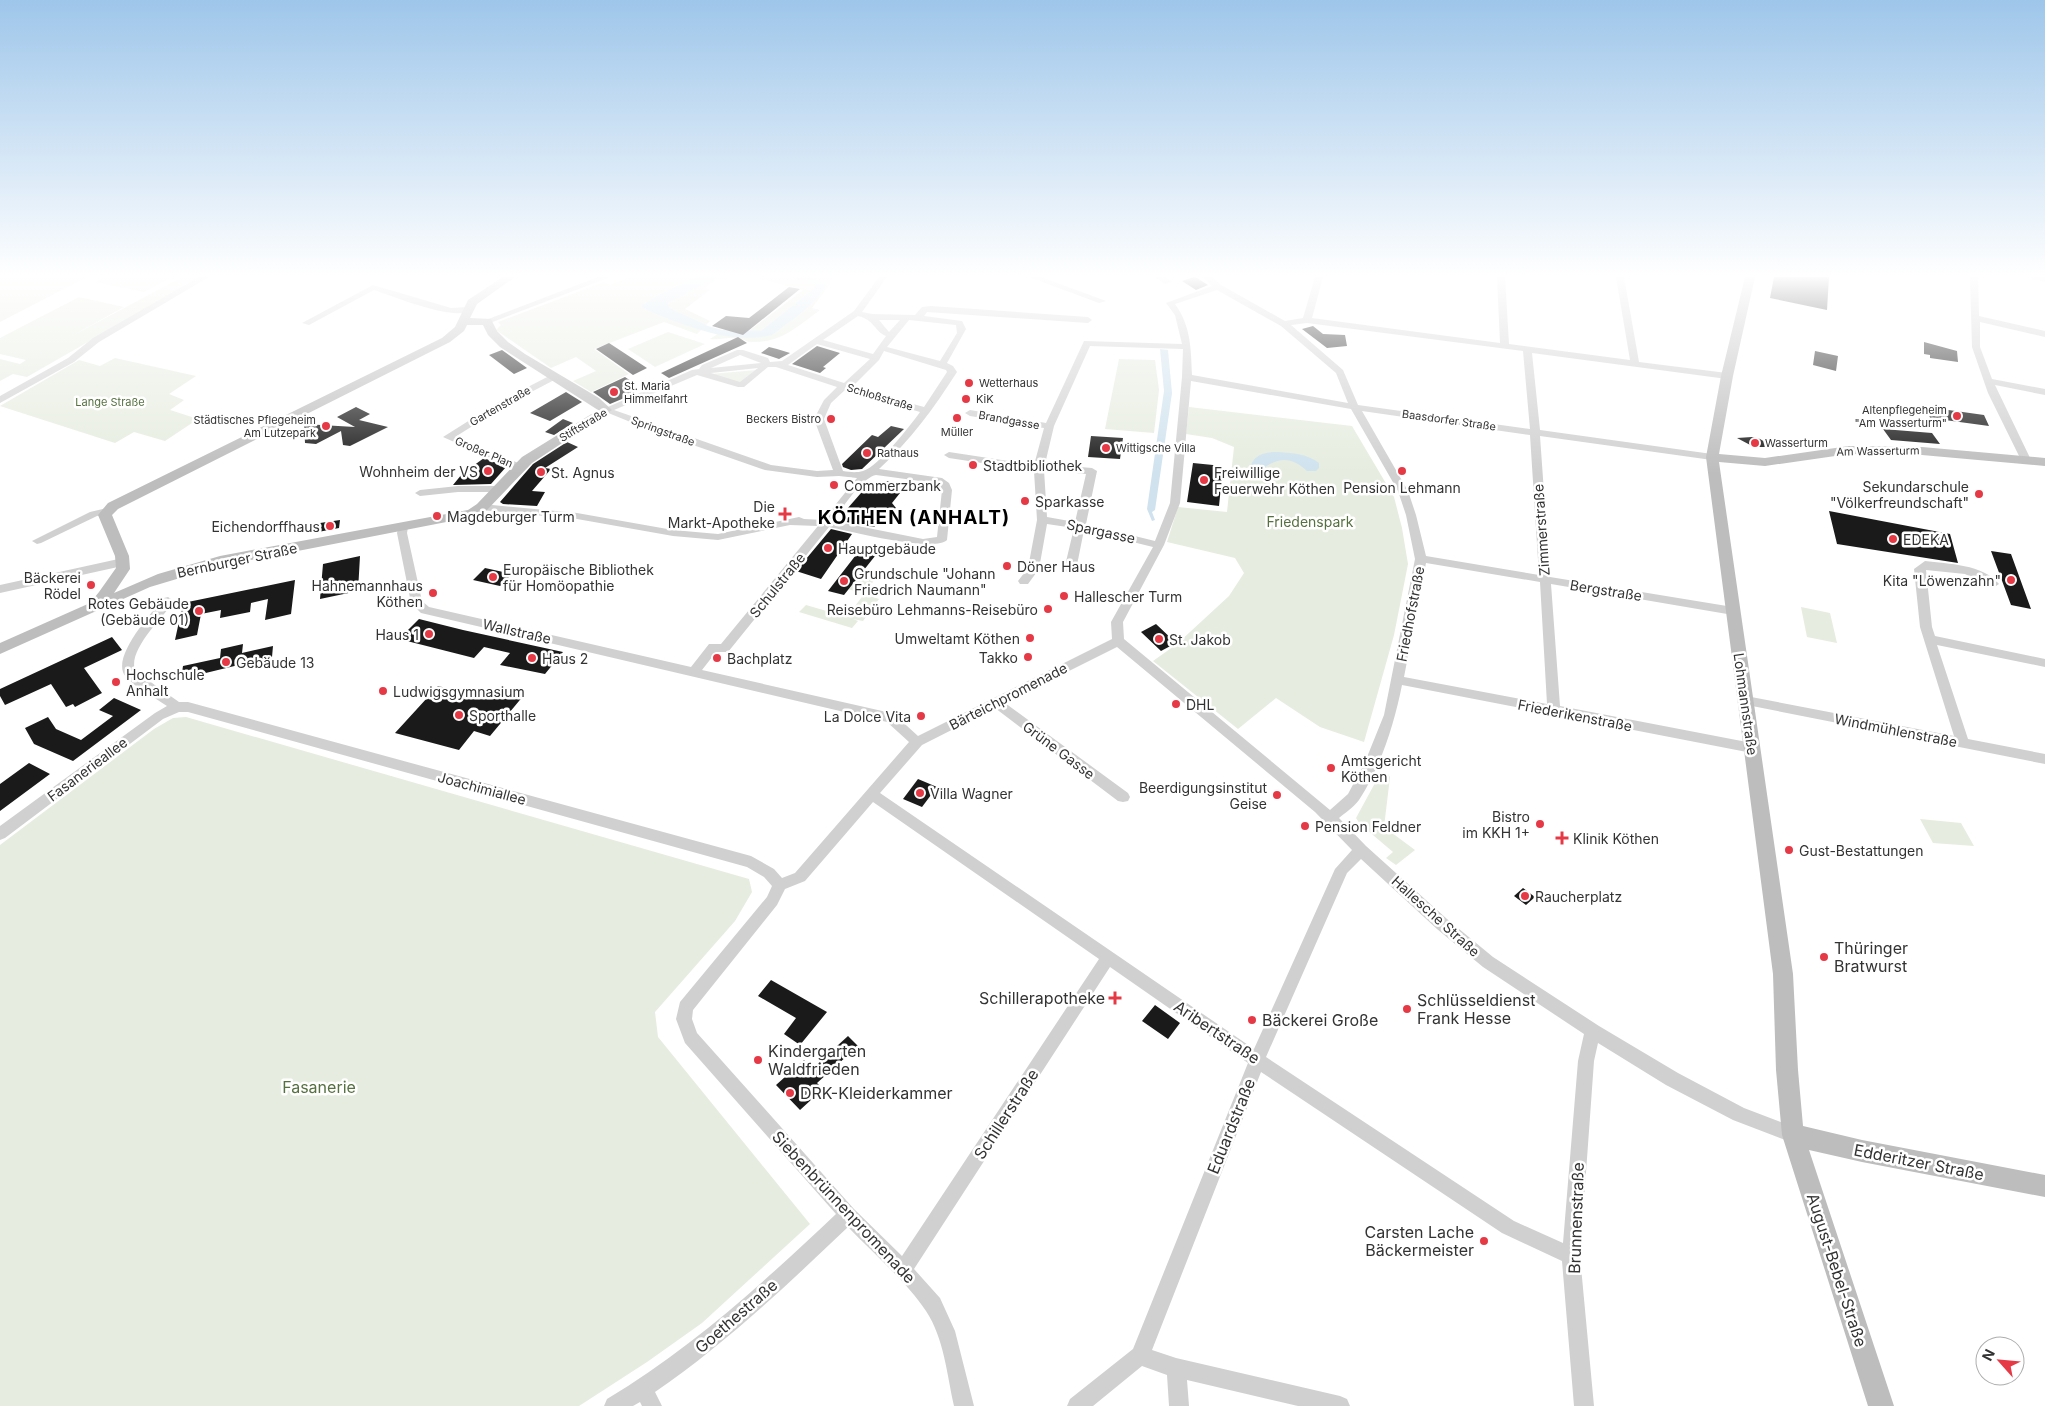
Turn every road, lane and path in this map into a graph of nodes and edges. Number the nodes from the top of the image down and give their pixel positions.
1 (93, 343) edge
2 (440, 343) edge
3 (504, 343) edge
4 (814, 343) edge
5 (822, 343) edge
6 (885, 343) edge
7 (955, 343) edge
8 (1186, 343) edge
9 (1306, 343) edge
10 (1473, 343) edge
11 (1505, 343) edge
12 (1632, 343) edge
13 (1735, 343) edge
14 (1976, 343) edge
15 (1505, 347) junction
16 (882, 348) junction
17 (1187, 348) junction
18 (1527, 350) junction
19 (876, 358) junction
20 (777, 364) junction
21 (942, 364) junction
22 (1636, 364) junction
23 (765, 366) junction
24 (702, 371) junction
25 (1727, 376) junction
26 (553, 377) junction
27 (1187, 377) junction
28 (1988, 381) junction
29 (844, 387) junction
30 (2045, 392) edge
31 (0, 400) edge
32 (1354, 406) junction
33 (606, 410) junction
34 (926, 411) junction
35 (970, 413) dead end
36 (1048, 426) junction
37 (1535, 432) junction
38 (448, 437) joint
39 (949, 454) dead end
40 (1712, 457) junction
41 (2026, 460) junction
42 (2045, 462) edge
43 (519, 467) junction
44 (1039, 468) junction
45 (839, 473) junction
46 (867, 474) junction
47 (498, 489) junction
48 (420, 493) dead end
49 (482, 507) junction
50 (107, 511) junction
51 (833, 512) junction
52 (1042, 520) junction
53 (791, 522) junction
54 (827, 523) junction
55 (1081, 526) junction
56 (403, 527) junction
57 (37, 541) dead end
58 (1159, 545) junction
59 (1421, 559) junction
60 (123, 565) junction
61 (1070, 570) dead end
62 (156, 579) junction
63 (1545, 580) junction
64 (1024, 581) dead end
65 (1993, 584) dead end
66 (0, 589) edge
67 (168, 601) dead end
68 (91, 608) junction
69 (1733, 611) junction
70 (1930, 639) junction
71 (1118, 641) junction
72 (0, 649) edge
73 (2045, 663) edge
74 (694, 672) junction
75 (1398, 680) junction
76 (1746, 701) junction
77 (996, 703) junction
78 (177, 708) junction
79 (1554, 711) junction
80 (917, 742) junction
81 (1962, 742) junction
82 (1752, 748) junction
83 (2045, 759) edge
84 (872, 794) junction
85 (1123, 797) dead end
86 (1330, 818) junction
87 (0, 834) edge
88 (1361, 850) junction
89 (780, 885) junction
90 (1108, 958) junction
91 (1593, 1031) junction
92 (1257, 1060) junction
93 (1793, 1134) junction
94 (2045, 1186) edge
95 (848, 1215) junction
96 (1571, 1256) junction
97 (903, 1270) junction
98 (1140, 1356) junction
99 (1176, 1368) junction
100 (648, 1398) edge
101 (614, 1406) edge
102 (964, 1406) edge
103 (1077, 1406) edge
104 (1179, 1406) edge
105 (1340, 1406) edge
106 (1584, 1406) edge
107 (1881, 1406) edge

1 - 31 street
2 - 50 main road
3 - 26 main road, Springstraße
4 - 20 street
5 - 19 street
6 - 16 street
7 - 21 street
8 - 17 street
9 - 32 street, Friedhofstraße
10 - 15 street
11 - 15 street
12 - 22 street
13 - 25 main road, Lohmannstraße
14 - 28 street
15 - 18 street
16 - 19 street
16 - 21 street
17 - 27 street
17 - 36 street
18 - 22 street
18 - 37 street, Zimmerstraße
19 - 29 street
20 - 23 street
20 - 29 street, Schloßstraße
21 - 34 street, Schulstraße
22 - 25 street
23 - 24 street
23 - 24 street
23 - 24 street
24 - 33 street, Stiftstraße
25 - 40 main road, Lohmannstraße
26 - 33 main road, Springstraße
26 - 38 street, Gartenstraße
27 - 32 street, Baasdorfer Straße
27 - 58 street
28 - 30 street
28 - 41 street
29 - 34 street, Schloßstraße
29 - 45 street
32 - 37 street, Baasdorfer Straße
32 - 59 street, Friedhofstraße
33 - 43 main road, Stiftstraße
33 - 45 street, Springstraße
34 - 46 street, Schulstraße
35 - 36 street, Brandgasse
36 - 44 street
37 - 40 street, Baasdorfer Straße
37 - 63 street, Zimmerstraße
38 - 43 street, Großer Plan
39 - 44 street
40 - 41 main road, Am Wasserturm
40 - 69 main road, Lohmannstraße
41 - 42 main road, Am Wasserturm
43 - 47 main road, Stiftstraße
44 - 52 street
44 - 55 street
45 - 46 street, Springstraße
46 - 51 street, Schulstraße
46 - 54 street, Springstraße
47 - 48 street
47 - 49 main road, Stiftstraße
49 - 53 street
49 - 56 main road, Bernburger Straße
50 - 57 street
50 - 60 main road
51 - 53 street
51 - 54 street, Schulstraße
52 - 55 street, Spargasse
52 - 64 street
53 - 54 street
54 - 74 street, Schulstraße
55 - 58 street, Spargasse
55 - 61 street
56 - 62 main road, Bernburger Straße
56 - 74 street, Wallstraße
58 - 71 street
59 - 63 street, Bergstraße
59 - 75 street, Friedhofstraße
60 - 62 main road
60 - 66 street
60 - 68 main road
62 - 68 main road, Bernburger Straße
63 - 69 street, Bergstraße
63 - 79 street, Zimmerstraße
65 - 70 street
67 - 78 street
68 - 72 main road, Bernburger Straße
69 - 76 main road, Lohmannstraße
70 - 73 street
70 - 81 street
71 - 77 street, Bärteichpromenade
71 - 86 street, Hallesche Straße
74 - 80 street, Wallstraße
75 - 79 street, Friederikenstraße
75 - 86 street, Friedhofstraße
76 - 81 street, Windmühlenstraße
76 - 82 main road, Lohmannstraße
77 - 80 street, Bärteichpromenade
77 - 85 street, Grüne Gasse
78 - 87 street, Fasanerieallee
78 - 89 street, Joachimiallee
79 - 82 street, Friederikenstraße
80 - 84 street, Bärteichpromenade
81 - 83 street, Windmühlenstraße
82 - 93 main road, Lohmannstraße
84 - 89 street, Bärteichpromenade
84 - 90 street, Aribertstraße
86 - 88 street, Hallesche Straße
88 - 91 street, Hallesche Straße
88 - 92 street, Eduardstraße
89 - 95 street, Siebenbrünnenpromenade
90 - 92 street, Aribertstraße
90 - 97 street, Schillerstraße
91 - 93 street, Hallesche Straße
91 - 96 street, Brunnenstraße
92 - 96 street, Aribertstraße
92 - 98 street, Eduardstraße
93 - 94 main road, Edderitzer Straße
93 - 107 main road, August-Bebel-Straße
95 - 97 street, Siebenbrünnenpromenade
95 - 100 street, Goethestraße
96 - 106 street, Brunnenstraße
97 - 102 street, Siebenbrünnenpromenade
98 - 99 street
98 - 103 street
99 - 104 street
99 - 105 street
100 - 101 street, Goethestraße

